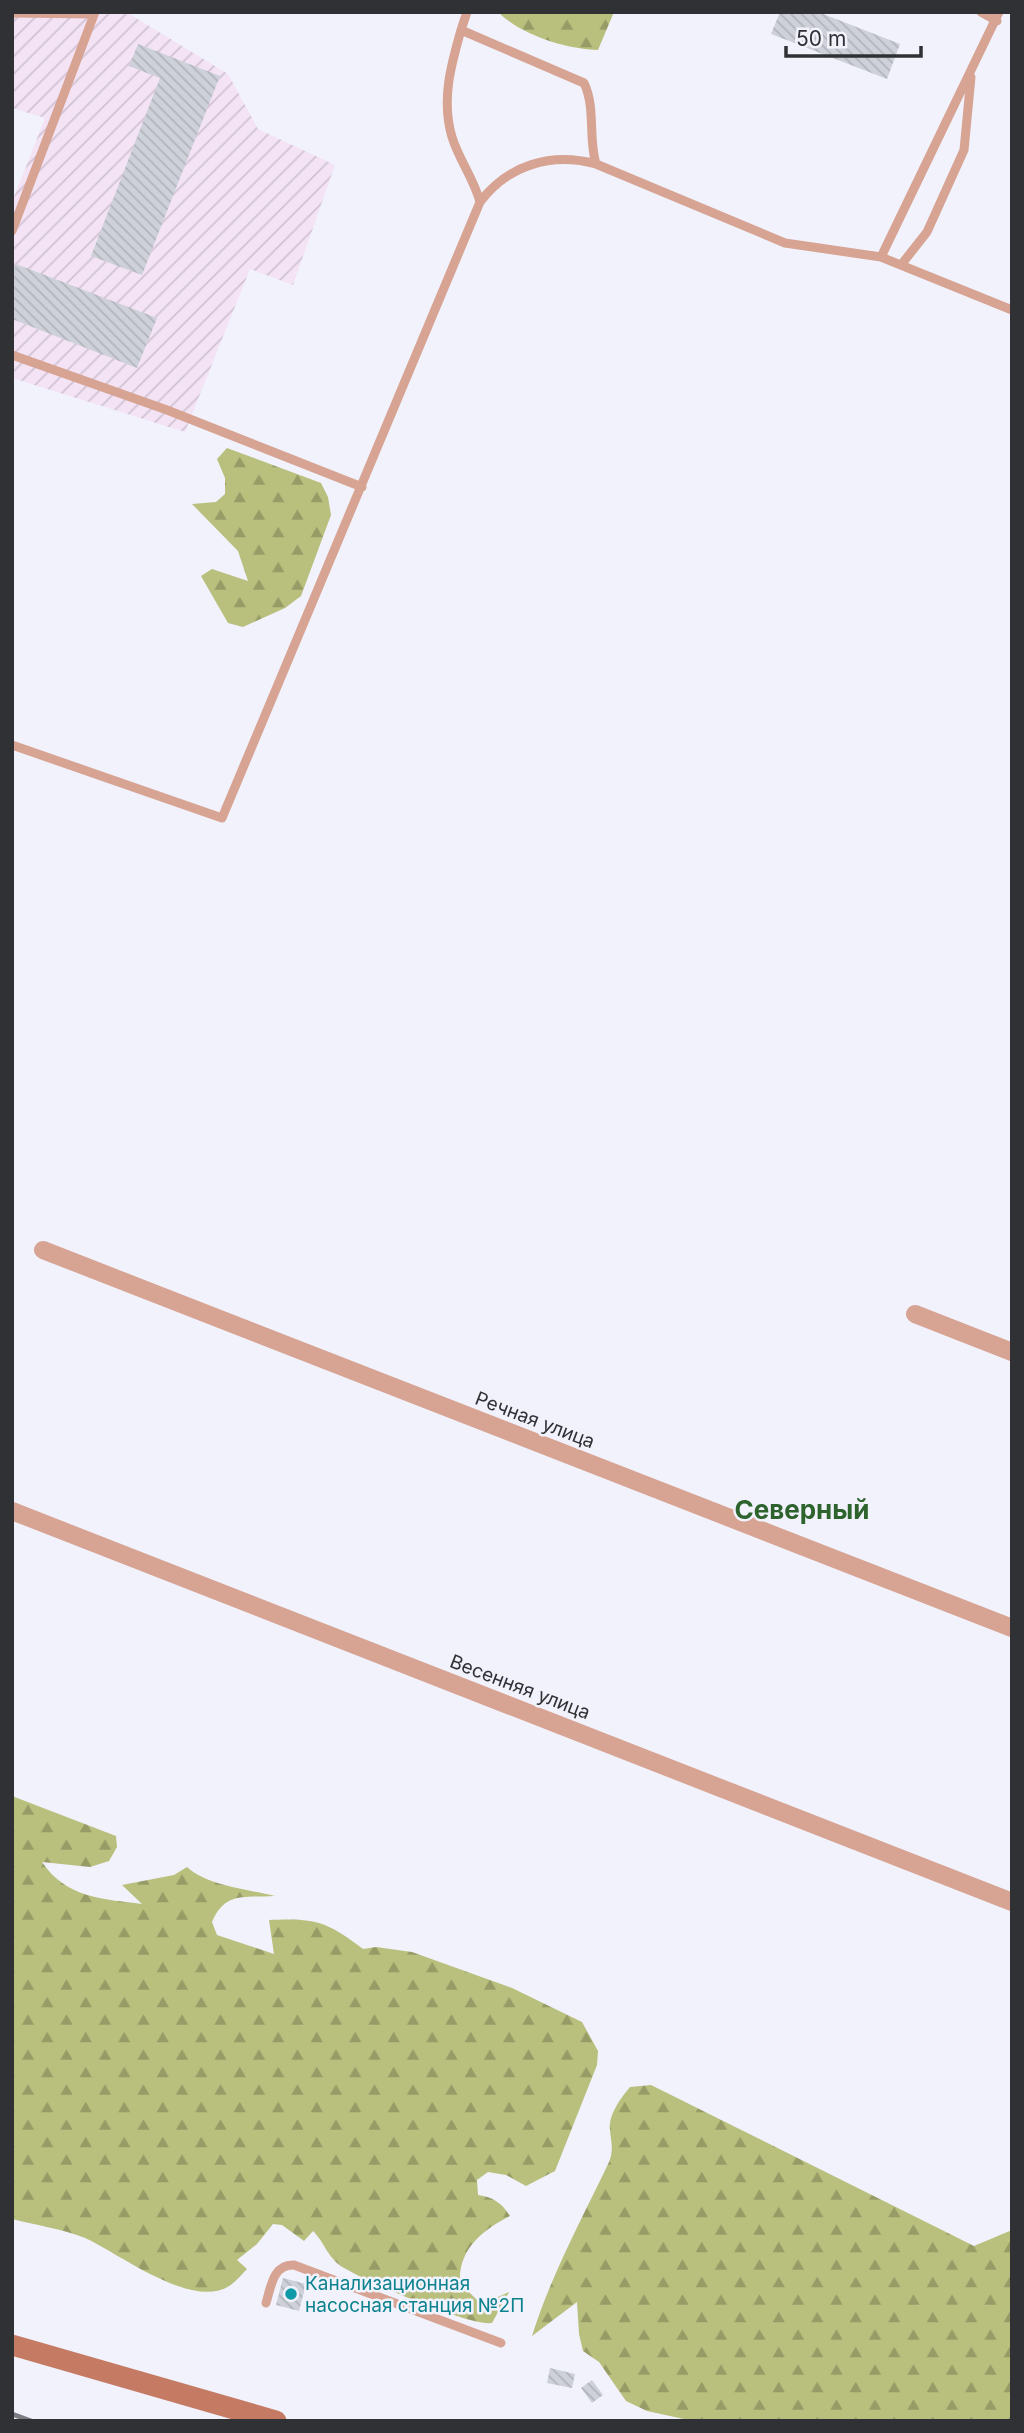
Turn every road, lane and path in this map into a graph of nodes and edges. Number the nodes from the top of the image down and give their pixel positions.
1 (467, 12) edge
2 (981, 12) edge
3 (12, 13) edge
4 (95, 13) edge
5 (998, 16) edge
6 (461, 30) junction
7 (972, 72) junction
8 (596, 164) junction
9 (480, 202) junction
10 (12, 231) edge
11 (881, 257) junction
12 (901, 265) junction
13 (1012, 310) edge
14 (12, 355) edge
15 (362, 487) junction
16 (12, 745) edge
17 (43, 1250) dead end
18 (915, 1314) dead end
19 (1012, 1352) edge
20 (12, 1511) edge
21 (1012, 1628) edge
22 (1012, 1902) edge
23 (266, 2303) dead end
24 (501, 2343) dead end
25 (12, 2345) edge
26 (276, 2421) edge

1 - 6 lane
2 - 5 lane
3 - 4 lane
4 - 10 lane
5 - 7 lane
6 - 8 lane
6 - 9 lane
7 - 11 lane
7 - 12 lane
8 - 9 lane
8 - 11 lane
9 - 15 lane
11 - 12 lane
12 - 13 lane
14 - 15 lane
15 - 16 lane
17 - 21 street, Речная улица
18 - 19 street
20 - 22 street, Весенняя улица
23 - 24 lane
25 - 26 street

